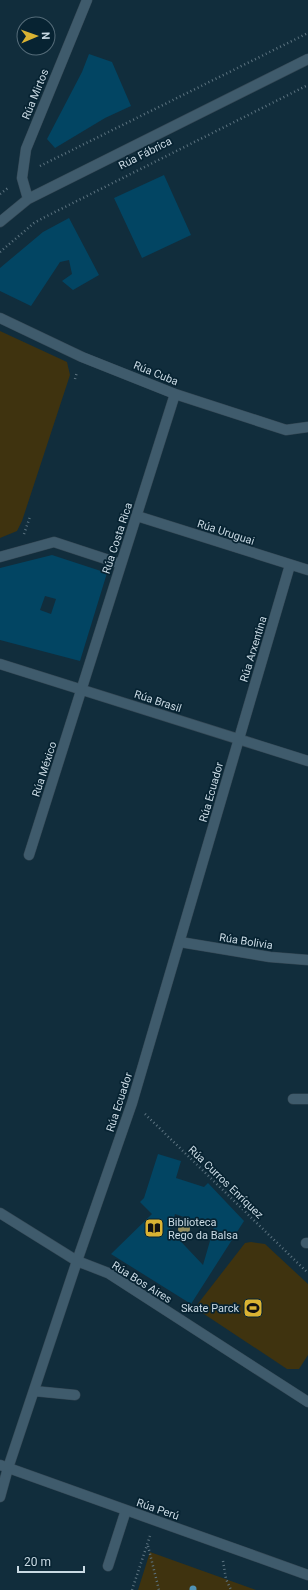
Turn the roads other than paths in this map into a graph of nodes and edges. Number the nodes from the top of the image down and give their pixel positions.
1 (87, 0) edge
2 (308, 59) edge
3 (28, 199) junction
4 (0, 222) edge
5 (0, 318) edge
6 (175, 394) junction
7 (308, 427) edge
8 (137, 516) junction
9 (0, 557) edge
10 (121, 564) junction
11 (290, 565) junction
12 (308, 570) edge
13 (0, 664) edge
14 (82, 690) junction
15 (239, 739) junction
16 (308, 762) edge
17 (29, 855) dead end
18 (180, 942) junction
19 (308, 960) edge
20 (293, 1099) dead end
21 (308, 1099) edge
22 (0, 1213) edge
23 (77, 1261) junction
24 (34, 1391) junction
25 (75, 1394) dead end
26 (308, 1402) edge
27 (4, 1466) edge
28 (0, 1497) edge
29 (126, 1510) junction
30 (108, 1566) dead end
31 (308, 1575) edge

1 - 3 street, Rúa Mirtos
2 - 3 street, Rúa Fábrica
3 - 4 street, Rúa Fábrica
5 - 6 street, Rúa Cuba
6 - 7 street, Rúa Cuba
6 - 8 street, Rúa Costa Rica
8 - 10 street, Rúa Costa Rica
8 - 11 street, Rúa Uruguai
9 - 10 street
10 - 14 street, Rúa Costa Rica
11 - 12 street, Rúa Uruguai
11 - 15 street, Rúa Arxentina
13 - 14 street, Rúa Brasil
14 - 15 street, Rúa Brasil
14 - 17 street, Rúa México
15 - 16 street, Rúa Brasil
15 - 18 street, Rúa Ecuador
18 - 19 street, Rúa Bolivia
18 - 23 street, Rúa Ecuador
20 - 21 street
22 - 23 street, Rúa Bos Aires
23 - 24 street, Rúa Ecuador
23 - 26 street, Rúa Bos Aires
24 - 25 street
24 - 27 street, Rúa Ecuador
27 - 28 street, Rúa Ecuador
27 - 29 street, Rúa Perú
29 - 30 street
29 - 31 street, Rúa Perú

